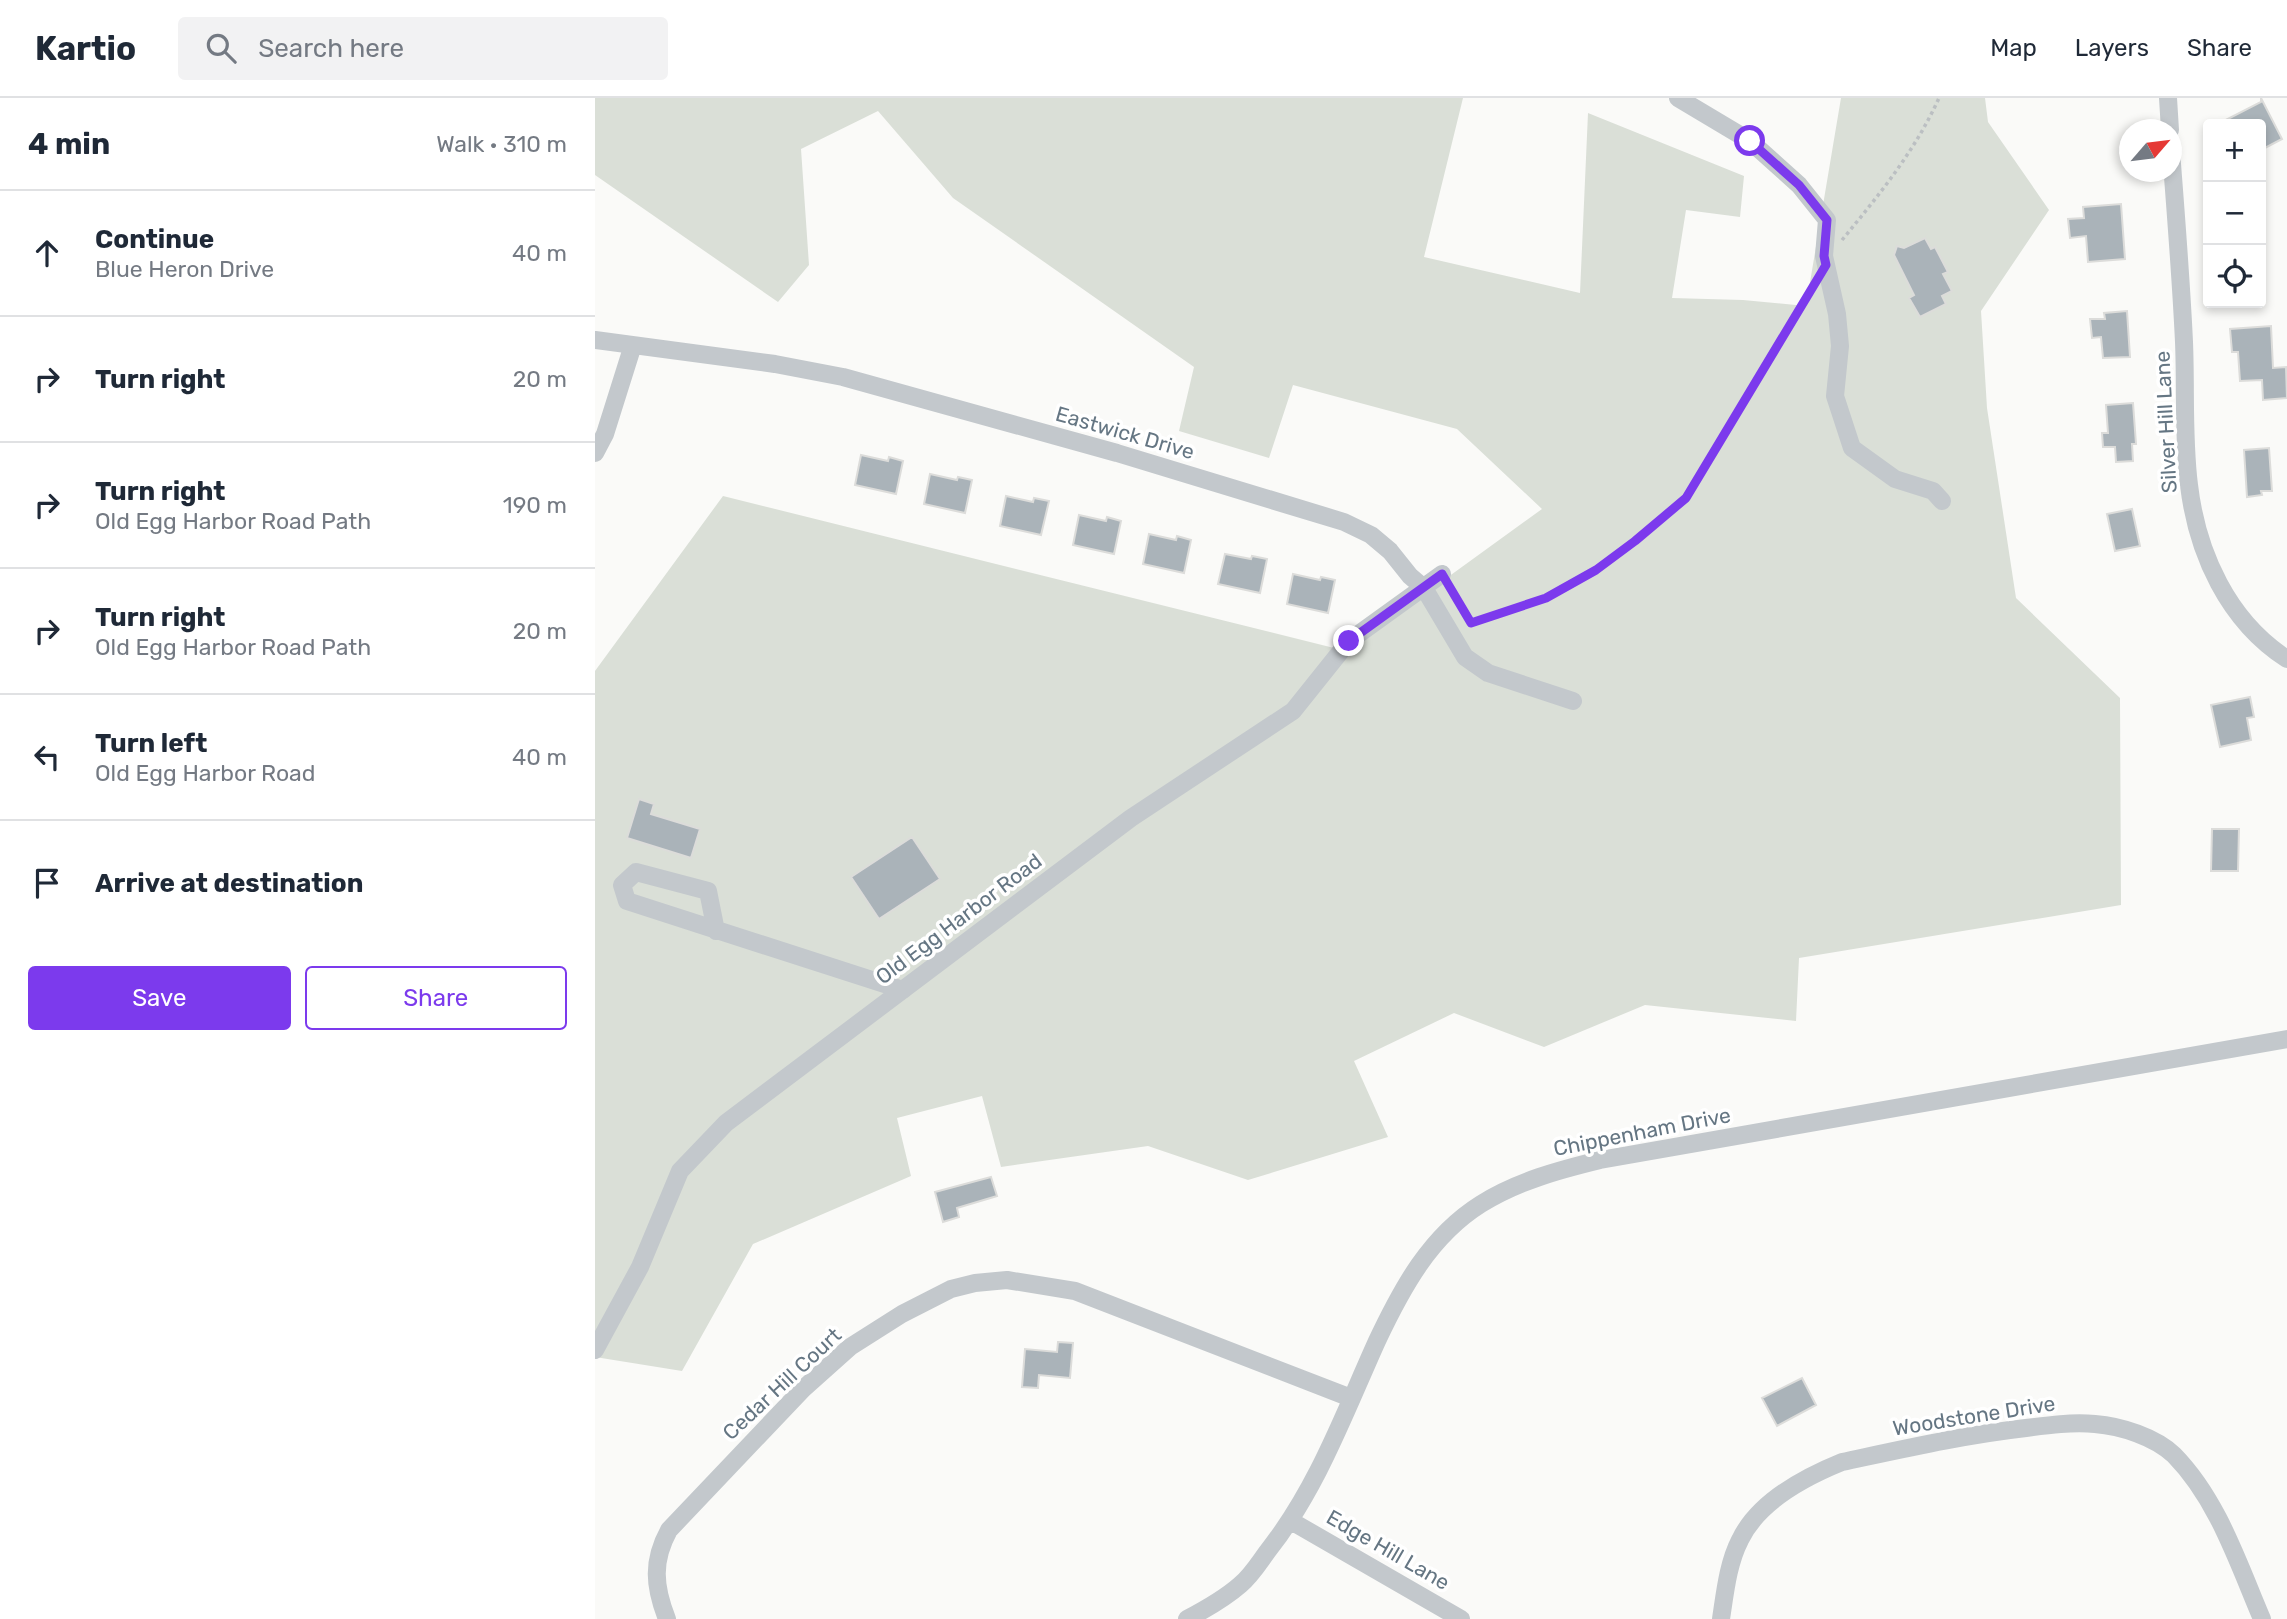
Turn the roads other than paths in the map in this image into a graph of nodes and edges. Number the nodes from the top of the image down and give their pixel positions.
1 (1678, 98) edge
2 (2168, 98) edge
3 (2169, 119) edge
4 (2174, 182) edge
5 (595, 340) edge
6 (633, 345) junction
7 (595, 453) edge
8 (1942, 501) dead end
9 (1442, 574) road end
10 (1424, 588) junction
11 (2287, 659) edge
12 (1573, 701) dead end
13 (716, 931) junction
14 (903, 990) junction
15 (2287, 1039) edge
16 (595, 1350) edge
17 (1351, 1398) junction
18 (1291, 1521) junction
19 (667, 1619) edge
20 (1187, 1619) edge
21 (1461, 1619) edge
22 (1720, 1619) edge
23 (2262, 1619) edge

1 - 8 street
2 - 3 street
4 - 11 street, Silver Hill Lane
5 - 6 street, Eastwick Drive
6 - 7 street
6 - 10 street, Eastwick Drive
9 - 10 street, Old Egg Harbor Road
10 - 12 street, Eastwick Drive
10 - 14 street, Old Egg Harbor Road
13 - 13 street
13 - 14 street
14 - 16 street, Old Egg Harbor Road
15 - 17 street, Chippenham Drive
17 - 18 street, Chippenham Drive
17 - 19 street, Cedar Hill Court
18 - 20 street, Chippenham Drive
18 - 21 street, Edge Hill Lane
22 - 23 street, Woodstone Drive

